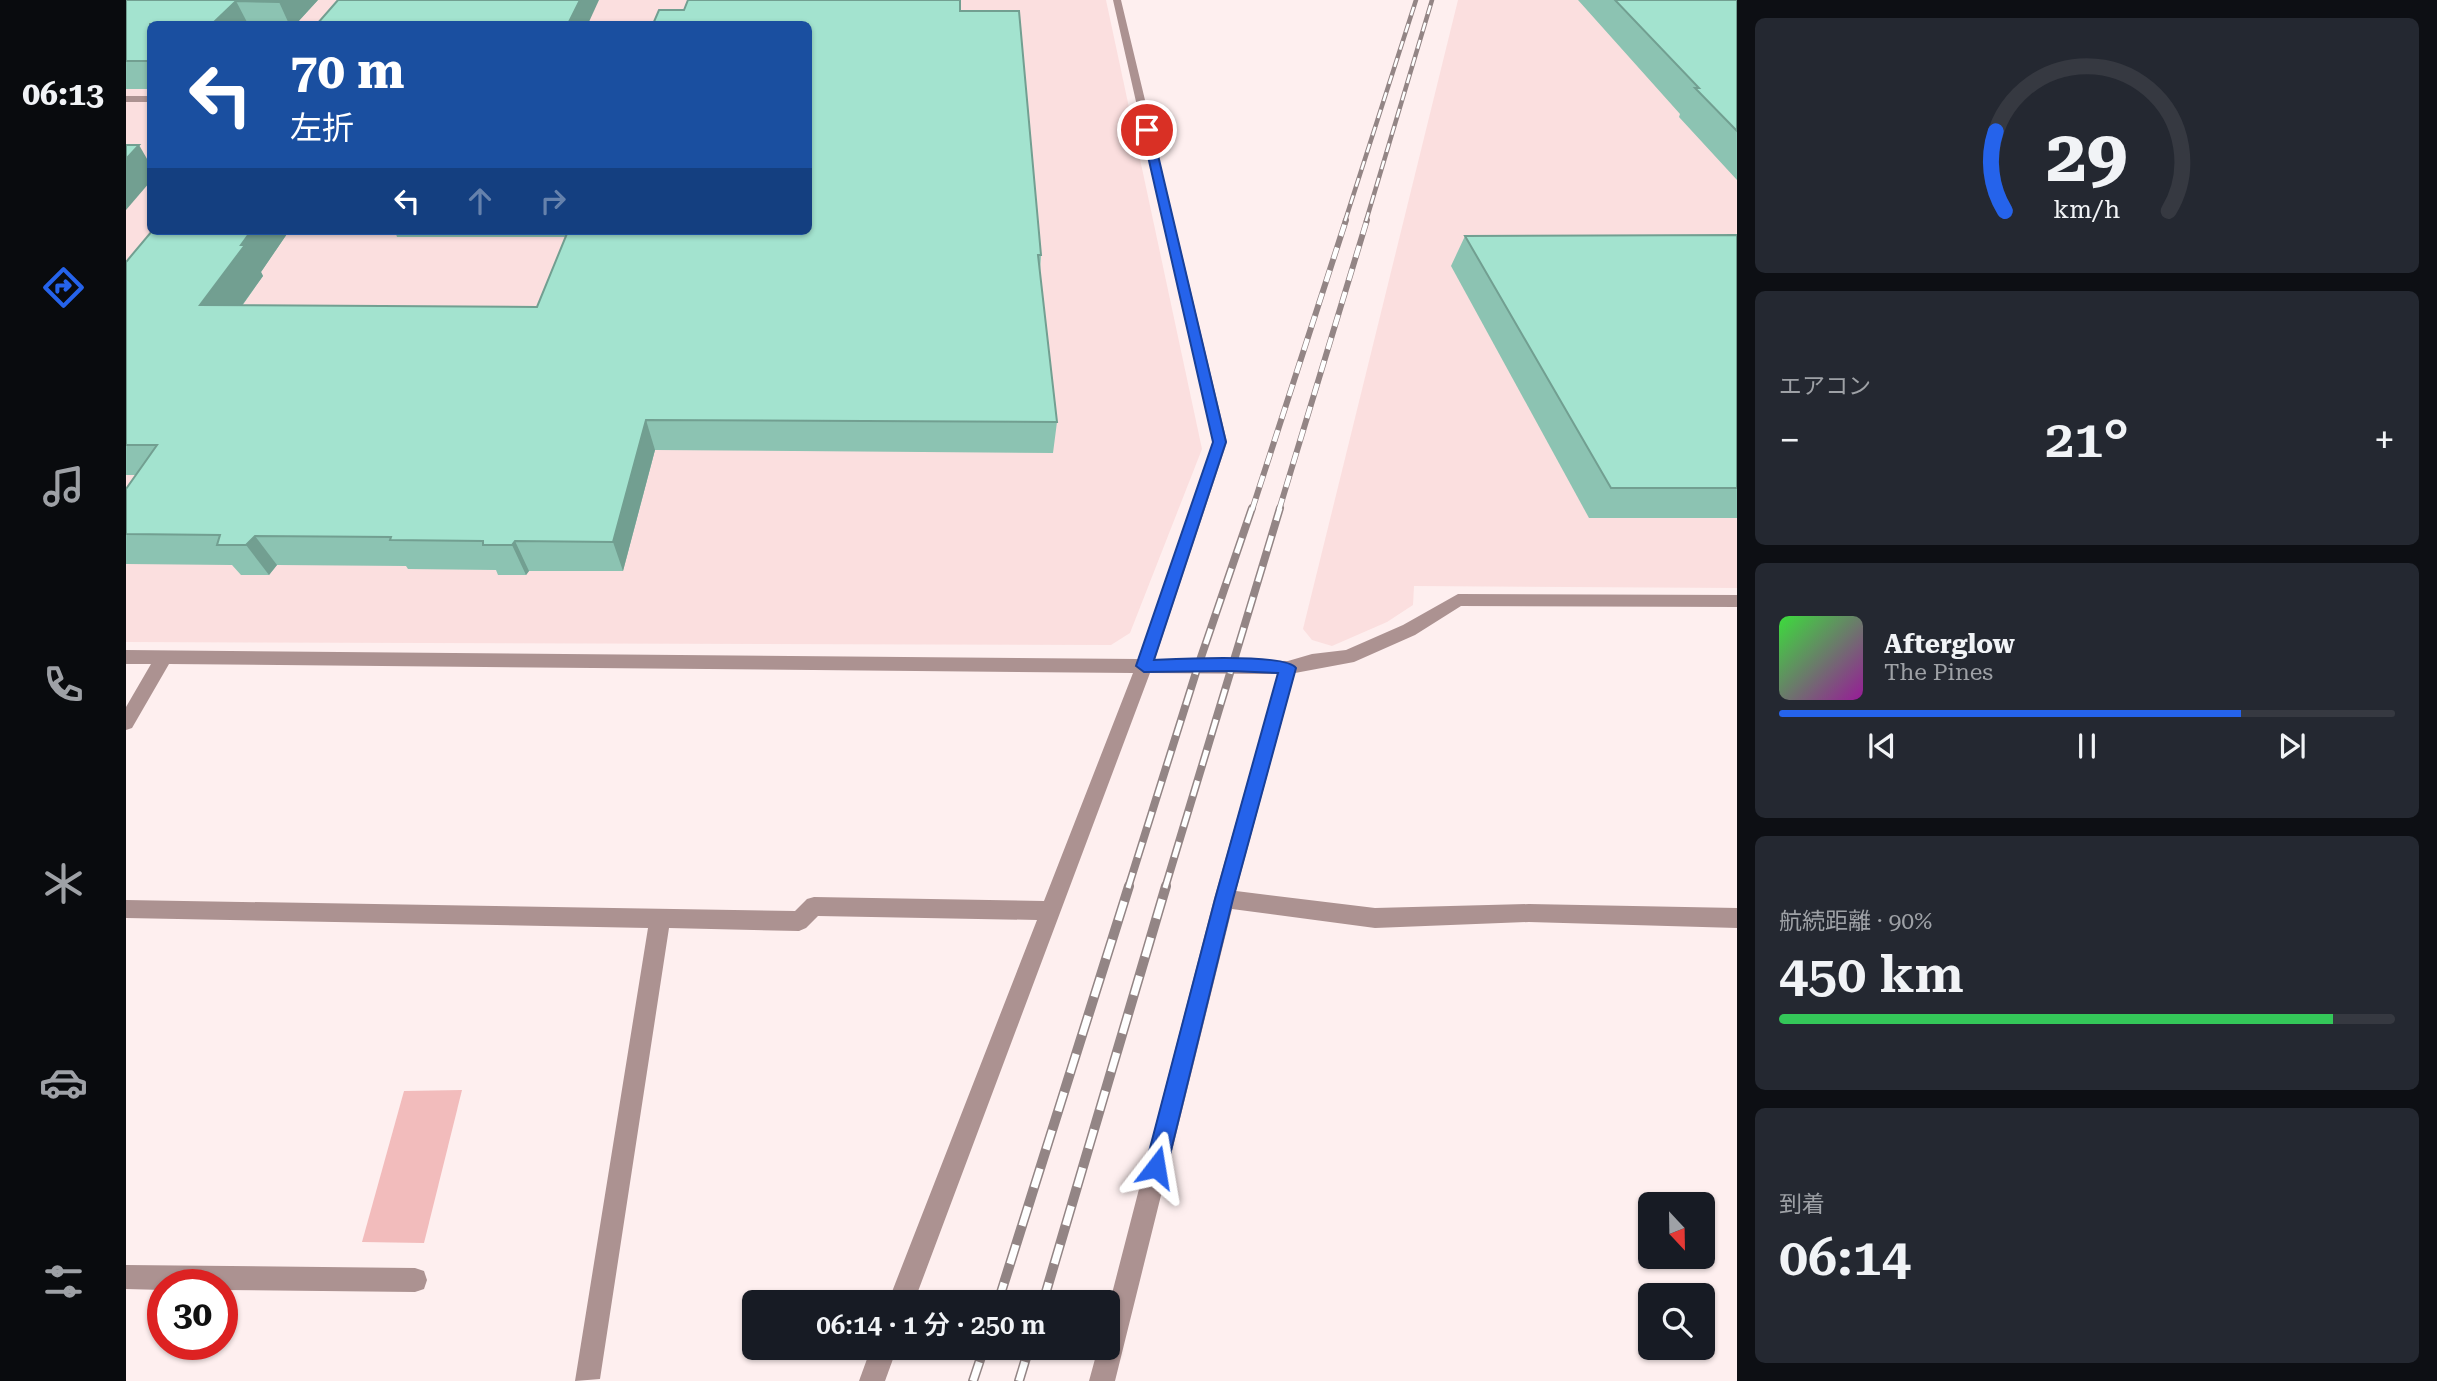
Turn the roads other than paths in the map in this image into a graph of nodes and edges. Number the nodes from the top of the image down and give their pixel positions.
1 (1116, 0) edge
2 (126, 99) edge
3 (147, 99) edge
4 (1737, 601) edge
5 (126, 657) edge
6 (163, 657) junction
7 (1144, 666) junction
8 (1288, 668) junction
9 (126, 723) edge
10 (1224, 899) junction
11 (126, 909) edge
12 (1050, 911) junction
13 (660, 918) junction
14 (1737, 918) edge
15 (126, 1277) edge
16 (415, 1280) dead end
17 (906, 1290) edge
18 (880, 1360) edge
19 (587, 1379) dead end
20 (872, 1381) edge
21 (1102, 1381) edge

1 - 7 street
2 - 3 street
4 - 8 street
5 - 6 street
6 - 7 street
6 - 9 street
7 - 8 street
7 - 12 street
8 - 10 street
10 - 14 street
10 - 21 street
11 - 13 street
12 - 13 street
12 - 17 street
13 - 19 street
15 - 16 street
18 - 20 street

